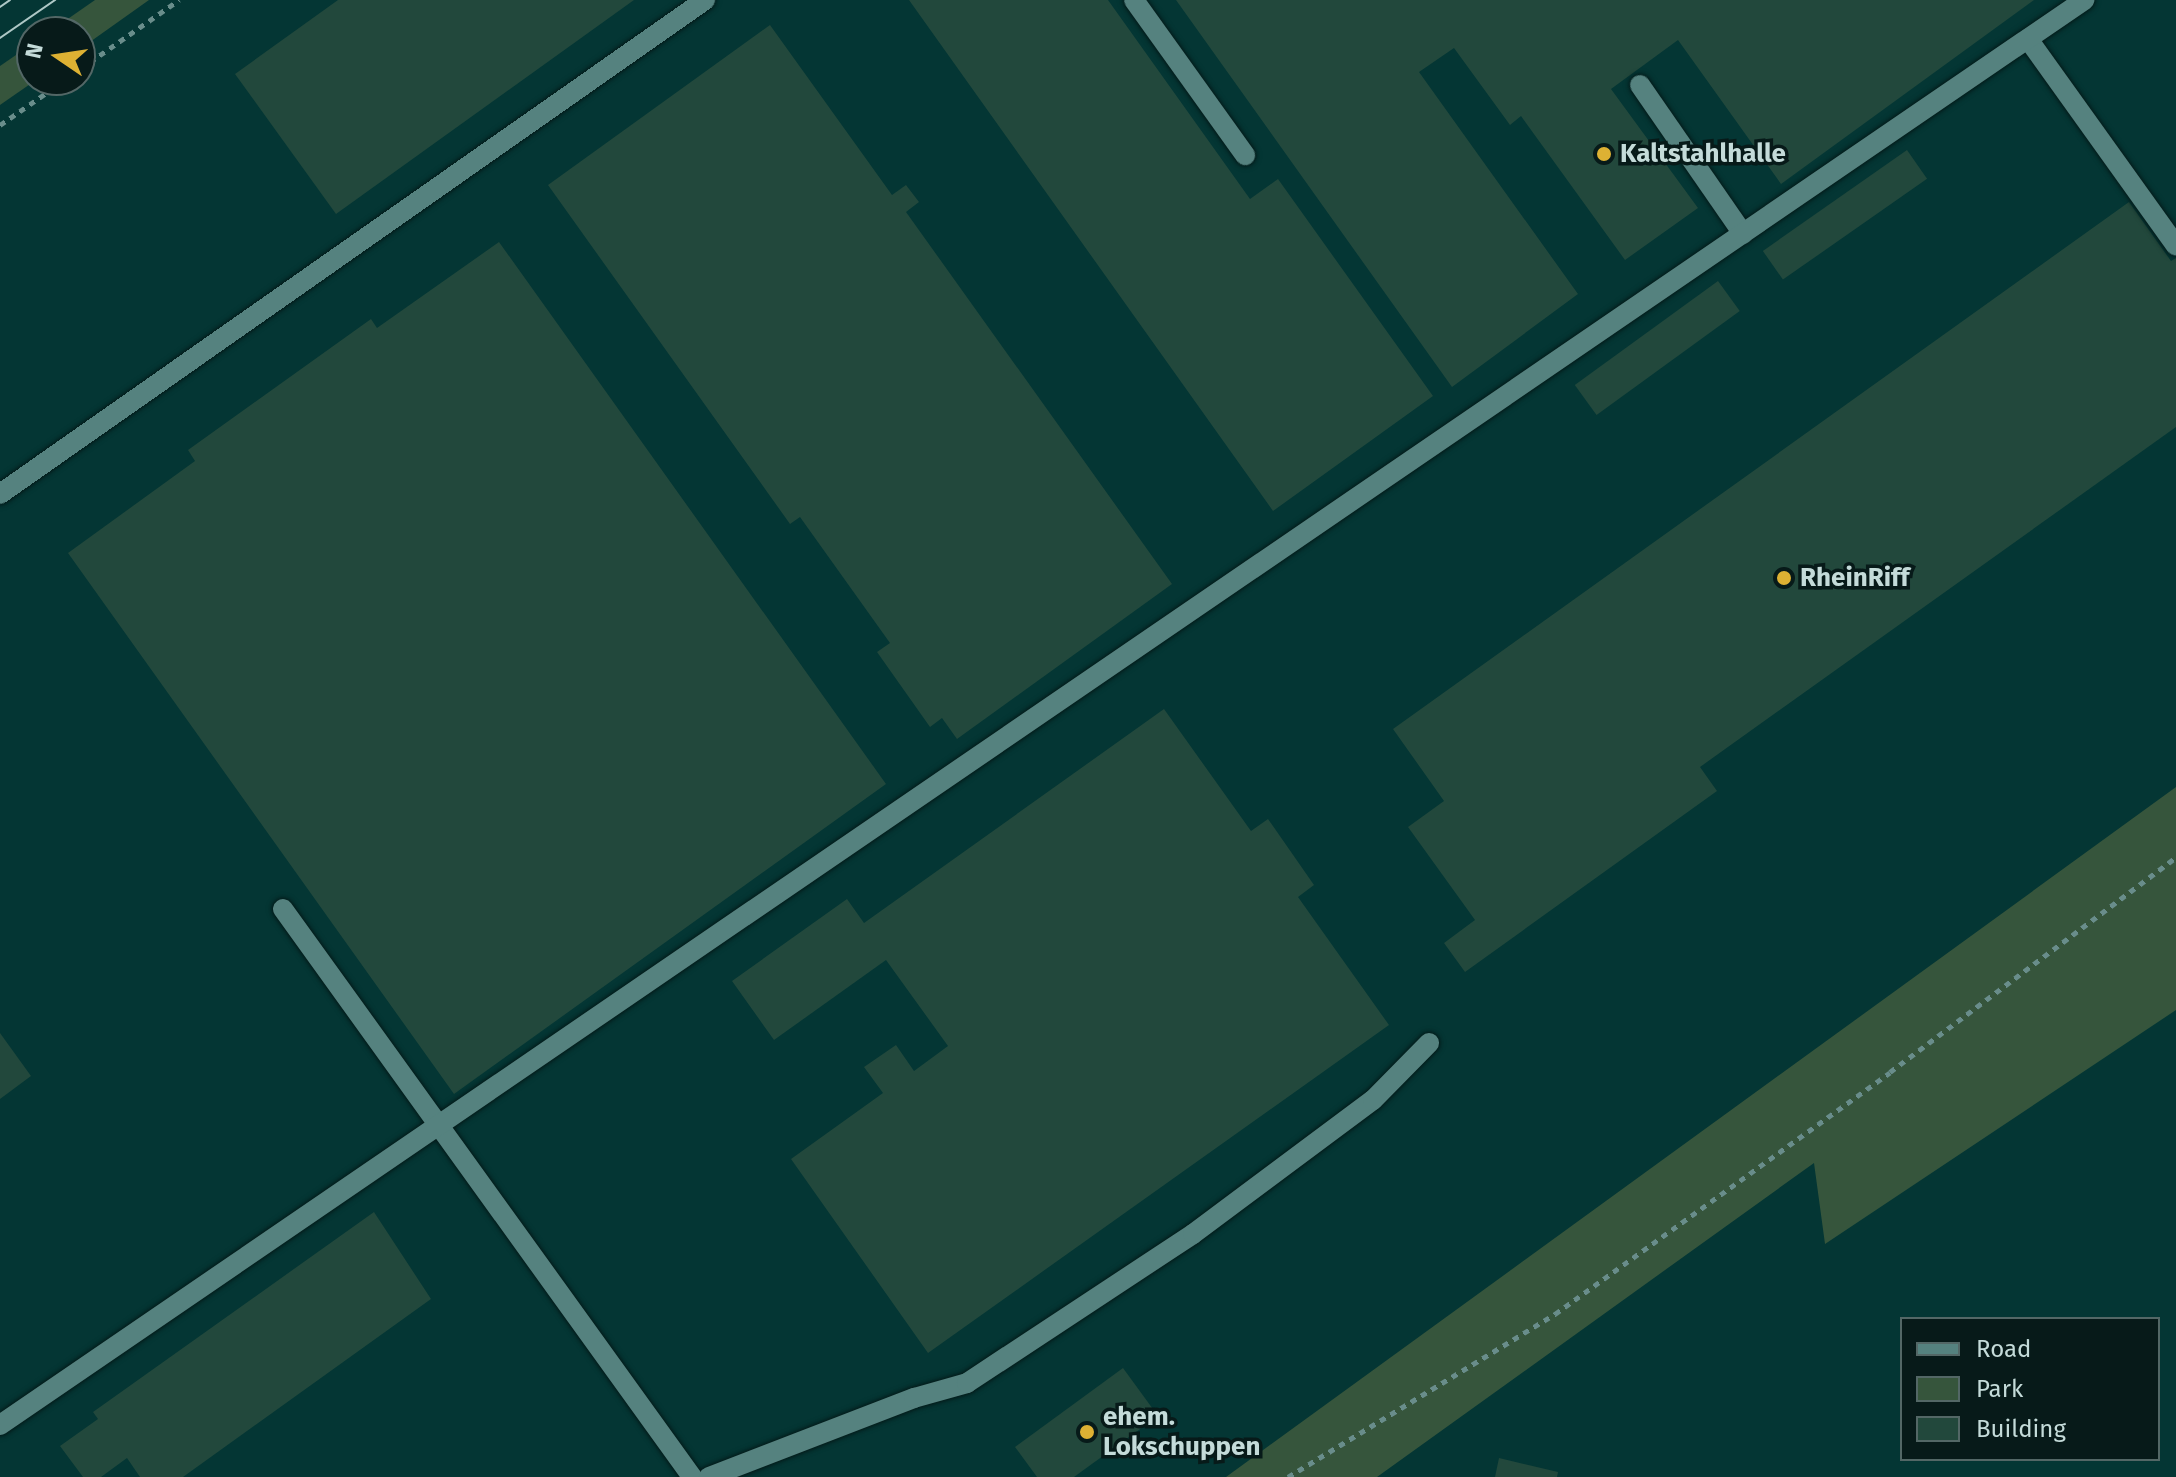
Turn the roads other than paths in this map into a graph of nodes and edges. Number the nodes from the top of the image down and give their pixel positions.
1 (705, 0) edge
2 (1134, 0) edge
3 (2084, 0) edge
4 (2028, 39) junction
5 (1640, 85) dead end
6 (1245, 155) dead end
7 (1743, 234) junction
8 (2176, 246) edge
9 (0, 494) edge
10 (283, 909) dead end
11 (1429, 1043) dead end
12 (440, 1128) junction
13 (0, 1425) edge
14 (692, 1477) edge
15 (709, 1477) edge

1 - 9 lane
2 - 6 lane
3 - 4 lane
4 - 7 lane
4 - 8 lane
5 - 7 lane
7 - 12 lane
10 - 12 lane
11 - 15 lane
12 - 13 lane
12 - 14 lane

